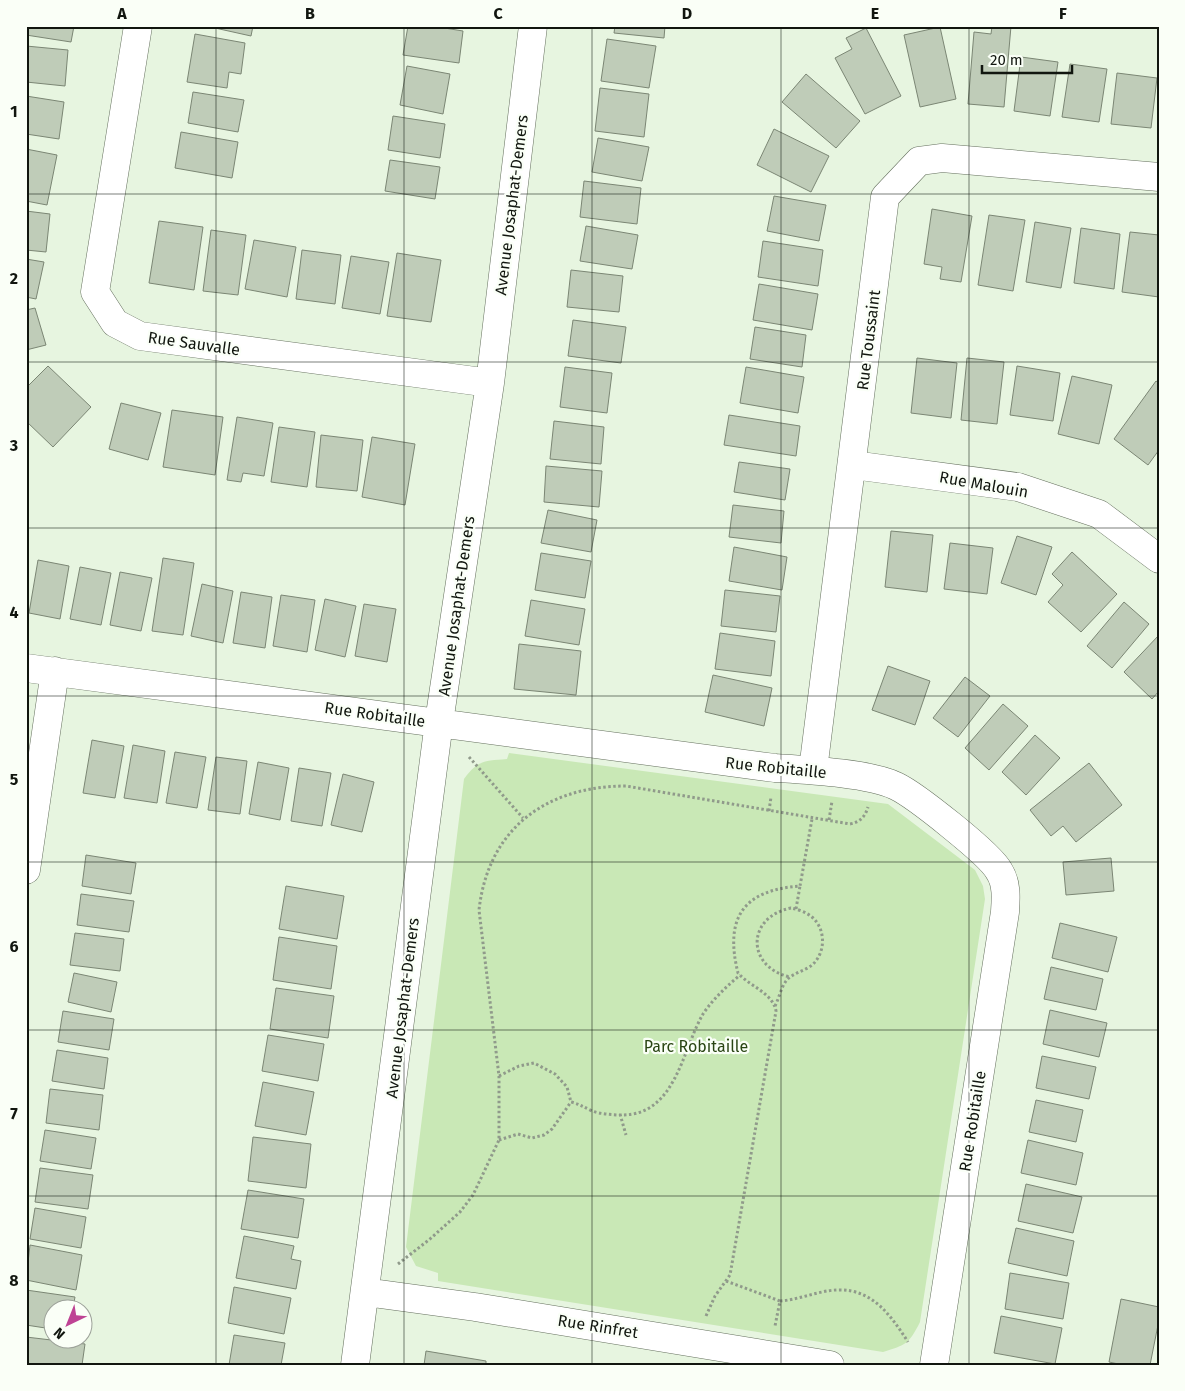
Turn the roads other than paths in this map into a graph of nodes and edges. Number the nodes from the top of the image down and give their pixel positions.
1 (138, 26) edge
2 (533, 26) edge
3 (1159, 177) edge
4 (490, 383) junction
5 (853, 465) junction
6 (1159, 558) edge
7 (26, 668) edge
8 (55, 671) junction
9 (439, 722) junction
10 (813, 770) junction
11 (26, 870) edge
12 (365, 1292) junction
13 (736, 1357) edge
14 (355, 1365) edge
15 (830, 1365) edge
16 (934, 1365) edge

1 - 4 street, Rue Sauvalle
2 - 4 street, Avenue Josaphat-Demers
3 - 5 street, Rue Toussaint
4 - 9 street, Avenue Josaphat-Demers
5 - 6 street, Rue Malouin
5 - 10 street, Rue Toussaint
7 - 8 street, Rue Robitaille
8 - 9 street, Rue Robitaille
8 - 11 street
9 - 10 street, Rue Robitaille
9 - 12 street, Avenue Josaphat-Demers
10 - 16 street, Rue Robitaille
12 - 13 street, Rue Rinfret
12 - 14 street, Avenue Josaphat-Demers
13 - 15 street, Rue Rinfret

